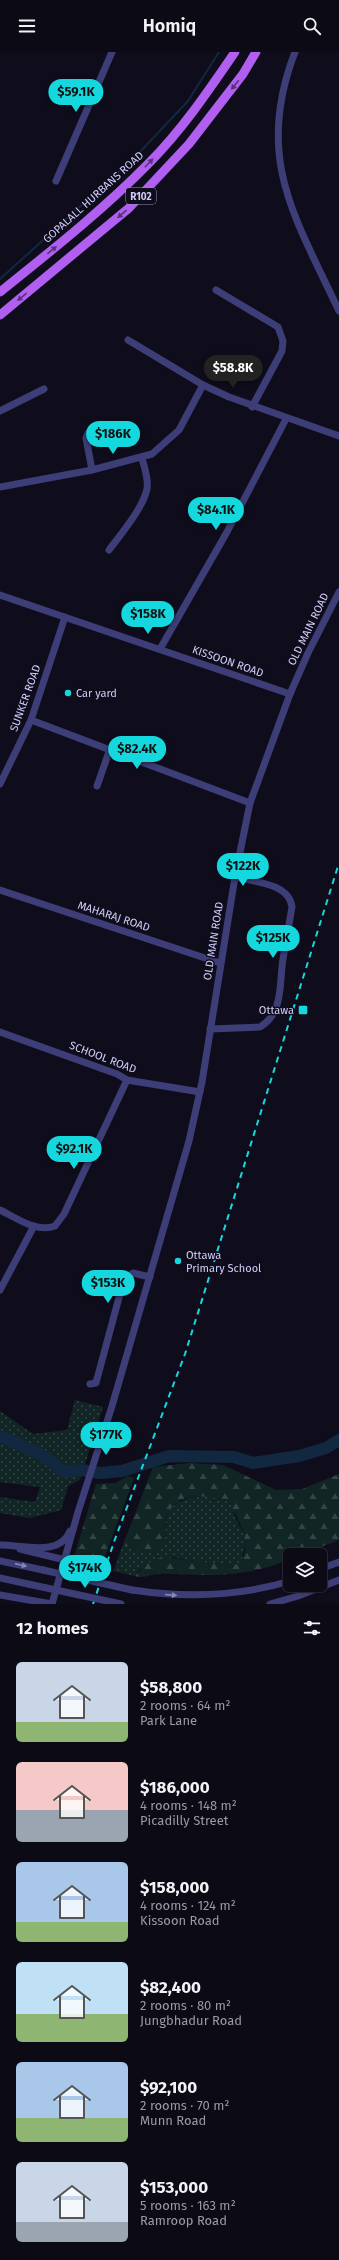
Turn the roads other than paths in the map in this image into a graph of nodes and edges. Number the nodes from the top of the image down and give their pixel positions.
1 (112, 52) edge
2 (235, 52) edge
3 (256, 52) edge
4 (295, 52) edge
5 (56, 181) dead end
6 (216, 290) dead end
7 (0, 292) edge
8 (339, 311) edge
9 (0, 315) edge
10 (128, 340) dead end
11 (203, 385) junction
12 (44, 389) dead end
13 (252, 407) junction
14 (0, 411) edge
15 (286, 419) junction
16 (102, 427) dead end
17 (339, 436) edge
18 (142, 458) junction
19 (92, 470) junction
20 (0, 486) edge
21 (109, 550) dead end
22 (339, 592) edge
23 (0, 595) edge
24 (65, 617) junction
25 (160, 650) junction
26 (290, 694) junction
27 (31, 720) junction
28 (110, 749) junction
29 (0, 784) edge
30 (97, 786) dead end
31 (250, 803) junction
32 (235, 878) junction
33 (0, 890) edge
34 (220, 963) junction
35 (210, 1029) junction
36 (0, 1032) edge
37 (127, 1080) junction
38 (190, 1090) junction
39 (200, 1092) junction
40 (197, 1104) junction
41 (0, 1210) edge
42 (34, 1226) junction
43 (150, 1277) junction
44 (0, 1290) edge
45 (90, 1384) dead end
46 (78, 1512) junction
47 (0, 1545) edge
48 (65, 1560) junction
49 (0, 1561) edge
50 (339, 1562) edge
51 (327, 1566) edge
52 (0, 1578) edge
53 (339, 1580) edge
54 (283, 1583) edge
55 (0, 1595) edge
56 (17, 1599) junction
57 (30, 1604) edge
58 (52, 1604) edge
59 (121, 1604) edge
60 (270, 1604) edge

1 - 5 street
7 -> 2 main road, GOPALALL HURBANS ROAD / R102
3 -> 9 main road, R102
4 - 8 street
6 - 13 street
10 - 11 street
11 - 13 street
11 - 18 street
12 - 14 street
13 - 15 street
15 - 17 street
15 - 25 street
16 - 19 street
18 - 19 street
18 - 21 street
19 - 20 street
22 - 26 street, OLD MAIN ROAD
23 - 24 street, KISSOON ROAD
24 - 25 street, KISSOON ROAD
24 - 27 street, SUNKER ROAD
25 - 26 street, KISSOON ROAD
26 - 31 street, OLD MAIN ROAD
27 - 28 street
27 - 29 street, SUNKER ROAD
28 - 30 street
28 - 31 street
31 - 32 street, OLD MAIN ROAD
32 - 34 street, OLD MAIN ROAD
32 - 35 street
33 - 34 street, MAHARAJ ROAD
34 - 35 street, OLD MAIN ROAD
35 - 39 street, OLD MAIN ROAD
36 - 37 street, SCHOOL ROAD
37 - 38 street, SCHOOL ROAD
37 - 42 street
38 - 39 street, SCHOOL ROAD
38 - 40 street
39 - 40 street, OLD MAIN ROAD
40 - 43 street, OLD MAIN ROAD
41 - 42 street
42 - 44 street
43 - 45 street
43 - 46 street, OLD MAIN ROAD
46 - 47 street
46 - 48 street
47 - 48 street
48 - 58 street
49 -> 54 street, bridge
50 - 51 street
52 - 59 street, bridge
53 - 60 street
55 - 56 street
56 - 57 street
56 - 58 street

